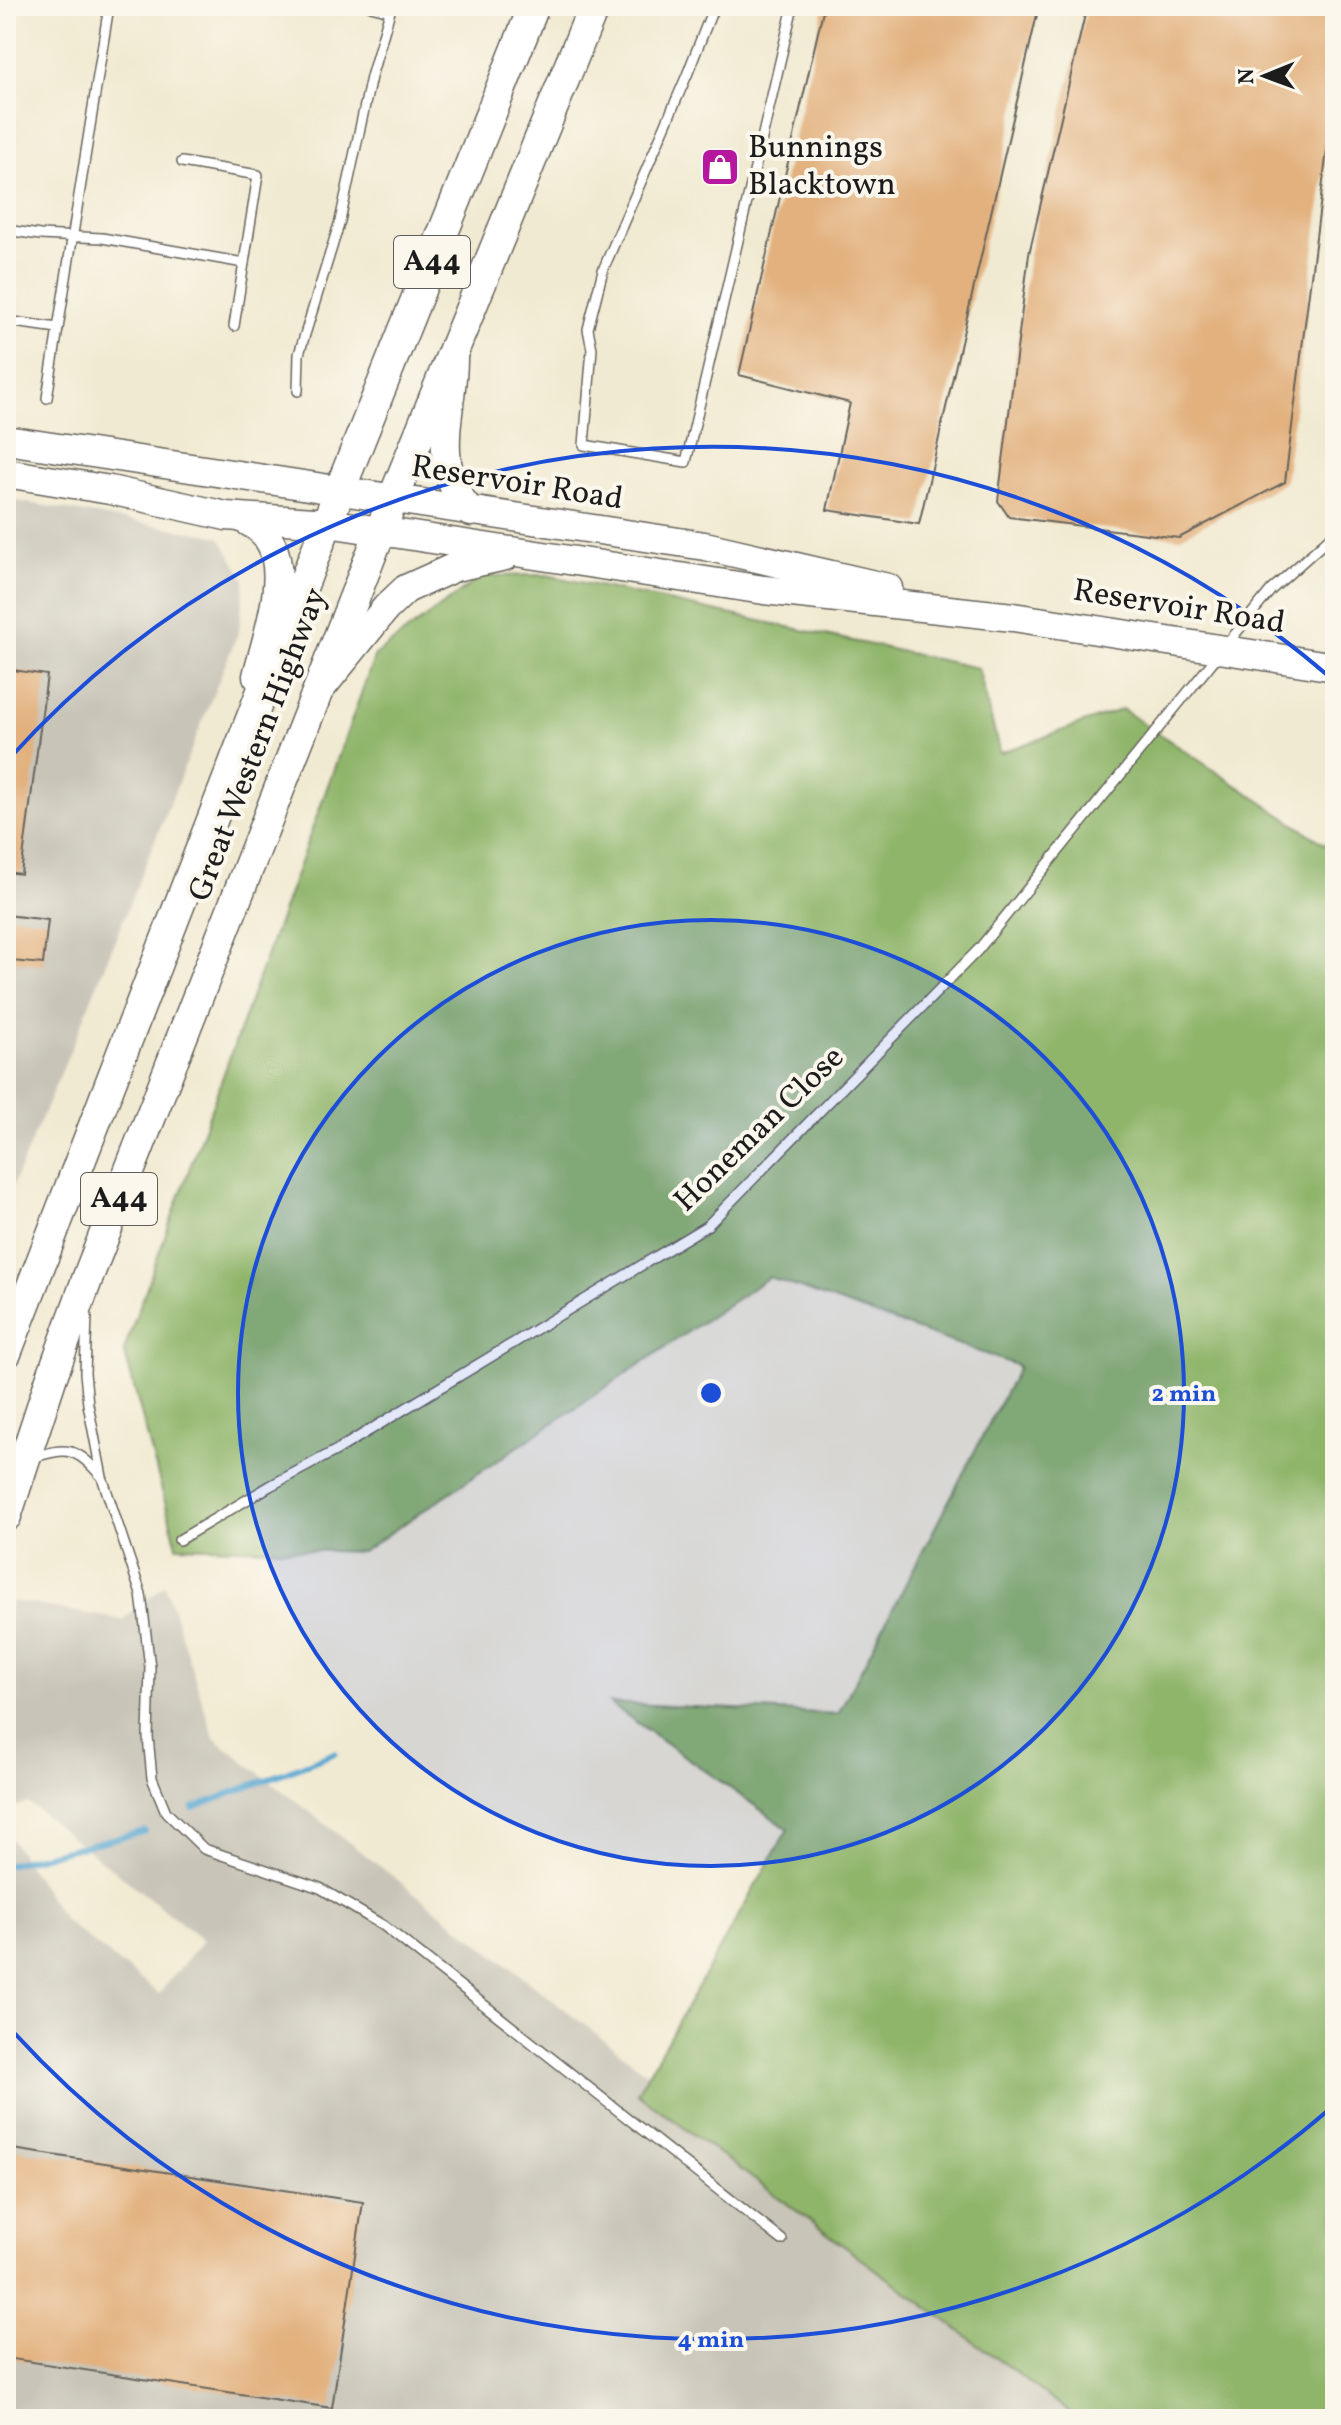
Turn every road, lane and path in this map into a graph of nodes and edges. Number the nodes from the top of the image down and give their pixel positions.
1 (109, 6) edge
2 (371, 6) edge
3 (594, 6) edge
4 (714, 6) edge
5 (793, 6) edge
6 (529, 19) edge
7 (182, 162) dead end
8 (6, 230) edge
9 (72, 236) junction
10 (244, 263) junction
11 (6, 321) edge
12 (234, 326) dead end
13 (58, 328) junction
14 (453, 353) junction
15 (298, 391) dead end
16 (47, 398) dead end
17 (6, 440) edge
18 (7, 474) edge
19 (339, 492) junction
20 (393, 499) junction
21 (471, 512) junction
22 (242, 518) junction
23 (328, 523) junction
24 (381, 531) junction
25 (1335, 533) edge
26 (521, 552) junction
27 (1013, 617) junction
28 (1224, 650) junction
29 (1335, 667) edge
30 (319, 690) junction
31 (238, 758) junction
32 (89, 1274) junction
33 (6, 1353) edge
34 (24, 1461) junction
35 (102, 1477) junction
36 (6, 1516) edge
37 (179, 1540) dead end
38 (782, 2240) dead end

1 - 9 lane
2 - 15 lane
3 - 14 highway, Great Western Highway / A44
4 - 5 lane
6 - 19 highway, Great Western Highway / A44
7 - 10 lane
8 - 9 lane
9 - 10 lane
9 - 13 lane
10 - 12 lane
11 - 13 lane
13 - 16 lane
14 - 20 highway, Great Western Highway / A44
14 - 21 main road
17 - 19 main road, Reservoir Road
18 - 22 main road, Reservoir Road
19 - 20 main road, Reservoir Road
19 - 23 highway, Great Western Highway / A44
20 - 21 main road, Reservoir Road
20 - 24 highway, Great Western Highway / A44
21 - 27 main road, Reservoir Road
22 - 23 main road, Reservoir Road
22 - 31 main road
23 - 24 main road, Reservoir Road
23 - 31 highway, Great Western Highway / A44
24 - 26 main road, Reservoir Road
24 - 30 highway, Great Western Highway / A44
25 - 28 lane, Honeman Close
26 - 27 main road, Reservoir Road
26 - 30 main road
27 - 28 main road, Reservoir Road
28 - 29 main road, Reservoir Road
28 - 37 lane, Honeman Close
30 - 32 highway, Great Western Highway / A44
31 - 33 highway, Great Western Highway / A44
32 - 34 highway, Great Western Highway / A44
32 - 35 lane
34 - 35 lane
34 - 36 highway, Great Western Highway / A44
35 - 38 lane

